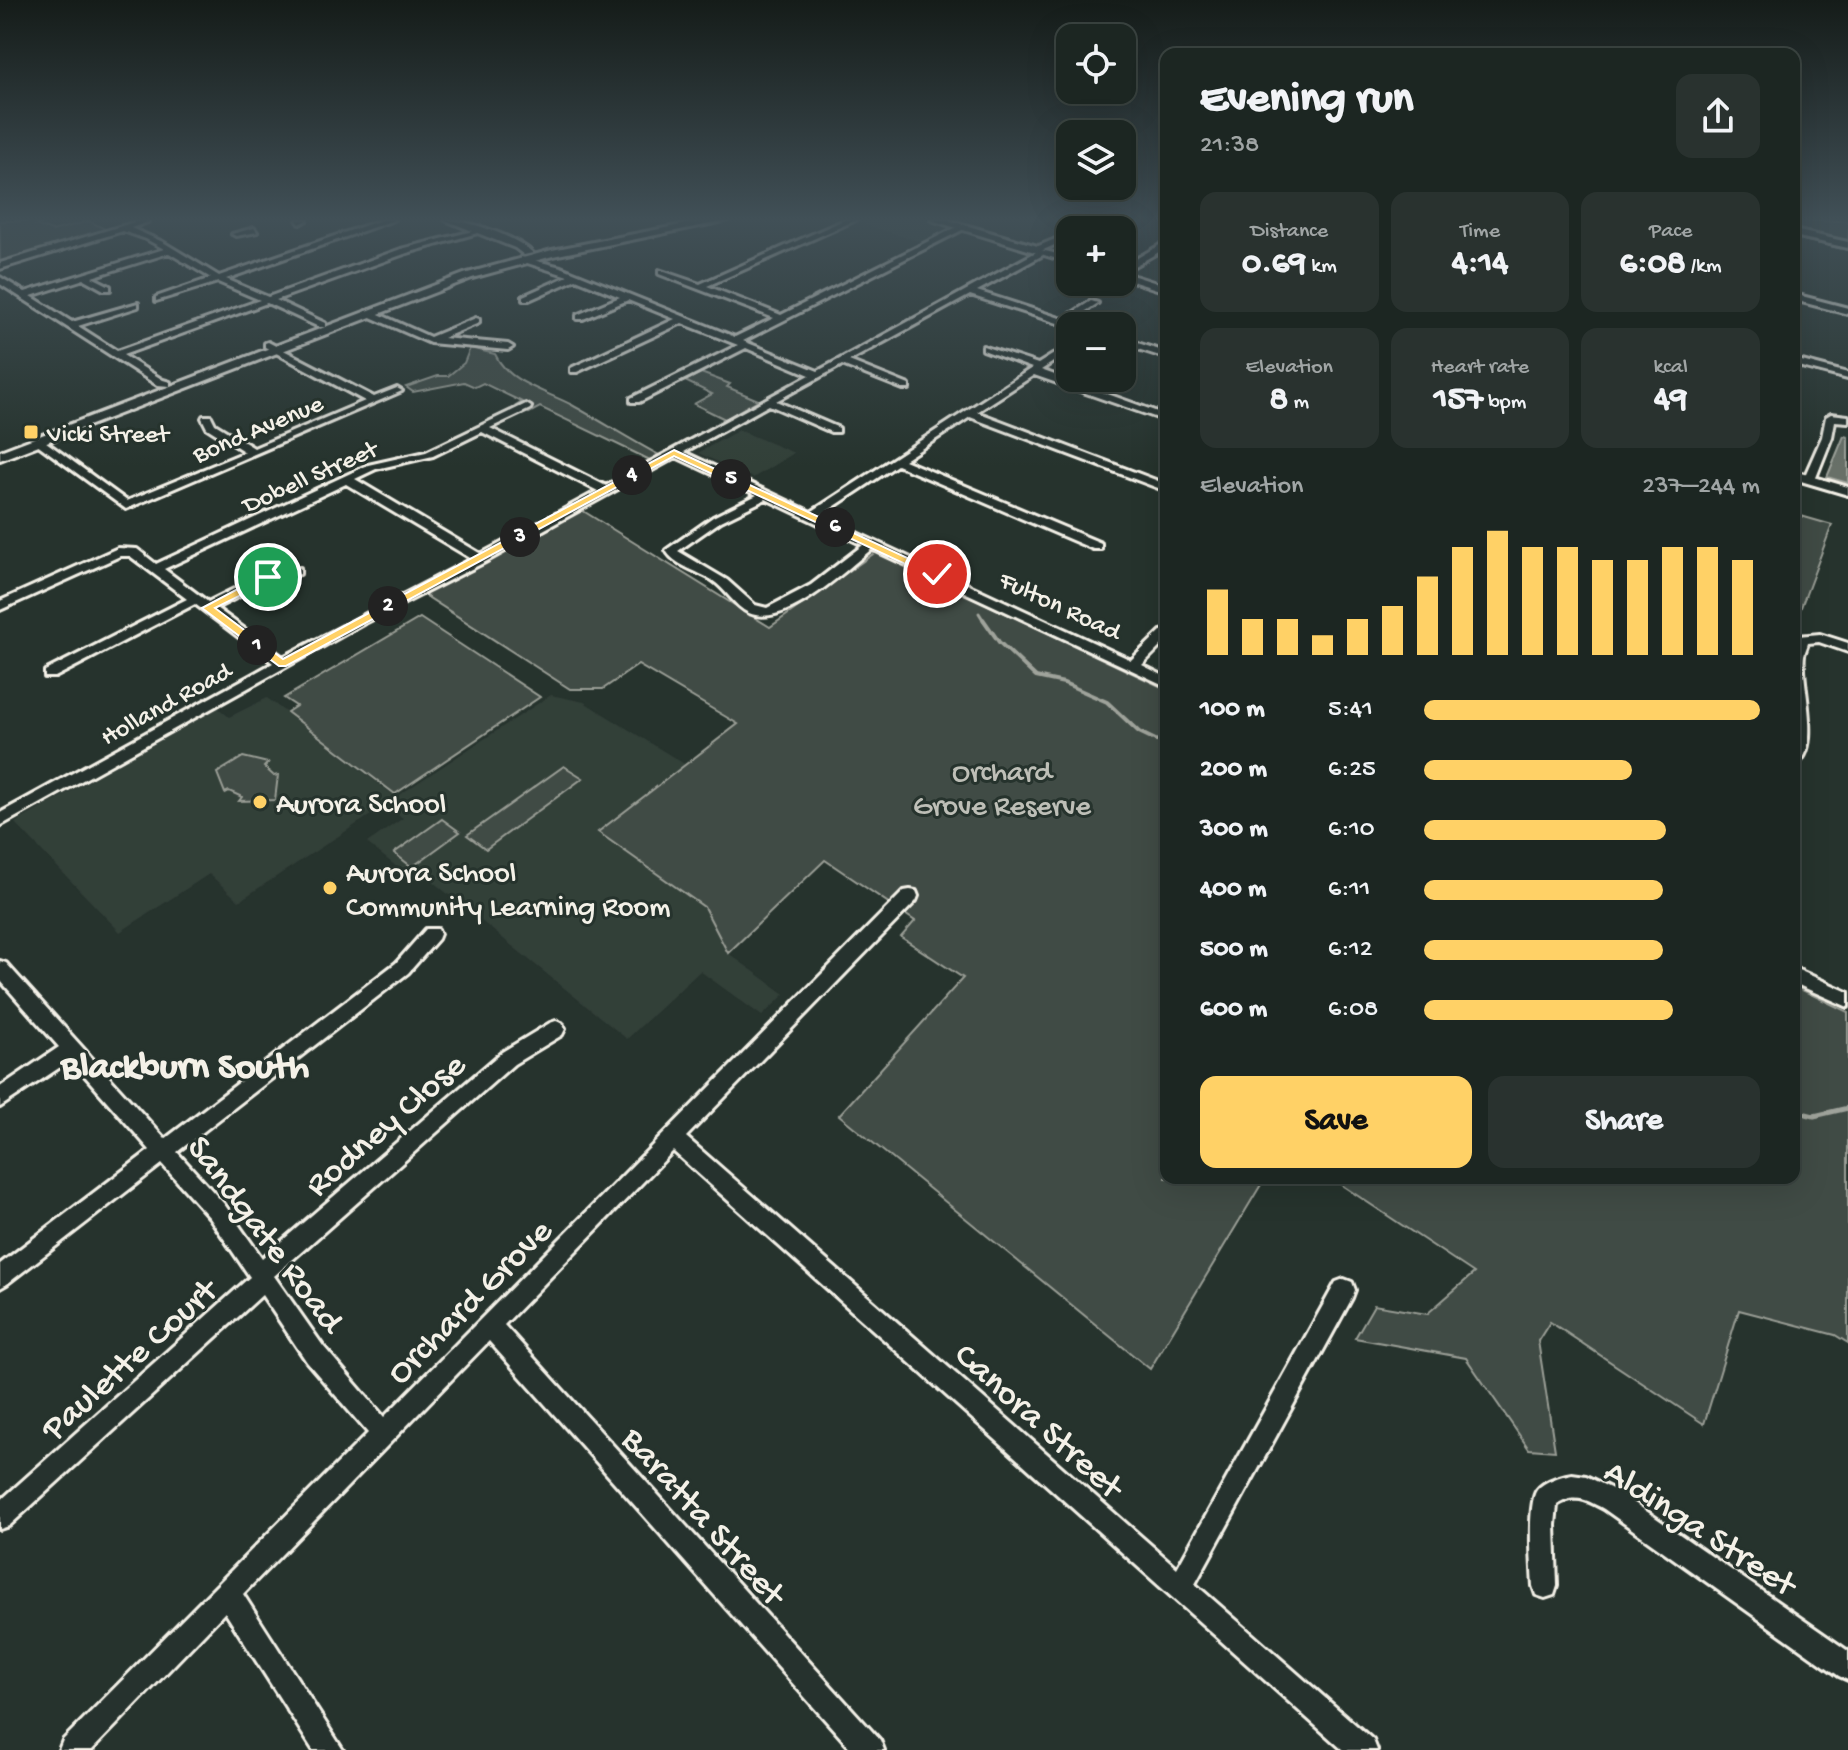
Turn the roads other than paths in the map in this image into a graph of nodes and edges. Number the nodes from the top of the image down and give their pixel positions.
1 (36, 302) edge
2 (265, 302) edge
3 (277, 302) edge
4 (383, 302) edge
5 (399, 302) edge
6 (617, 302) edge
7 (640, 302) edge
8 (738, 302) edge
9 (815, 302) edge
10 (948, 302) edge
11 (1001, 302) edge
12 (1812, 302) edge
13 (1094, 303) dead end
14 (135, 305) dead end
15 (1848, 311) edge
16 (1080, 312) edge
17 (369, 313) junction
18 (580, 317) dead end
19 (782, 318) junction
20 (683, 319) junction
21 (1056, 319) edge
22 (476, 321) dead end
23 (73, 325) junction
24 (322, 325) junction
25 (430, 340) junction
26 (742, 342) junction
27 (1136, 346) edge
28 (272, 347) junction
29 (508, 347) dead end
30 (986, 348) dead end
31 (1160, 353) edge
32 (118, 354) junction
33 (1056, 356) edge
34 (840, 361) junction
35 (1800, 364) edge
36 (1036, 369) junction
37 (574, 370) dead end
38 (817, 374) junction
39 (1848, 376) edge
40 (167, 384) junction
41 (906, 387) dead end
42 (397, 391) dead end
43 (635, 400) dead end
44 (373, 401) junction
45 (767, 401) junction
46 (526, 407) dead end
47 (969, 413) junction
48 (1160, 416) edge
49 (207, 418) dead end
50 (1848, 419) edge
51 (482, 428) junction
52 (835, 430) dead end
53 (38, 441) junction
54 (0, 448) edge
55 (253, 452) junction
56 (674, 452) junction
57 (0, 456) edge
58 (896, 461) junction
59 (1800, 477) edge
60 (346, 479) junction
61 (1809, 480) junction
62 (1160, 486) edge
63 (605, 490) junction
64 (1848, 491) edge
65 (765, 495) junction
66 (812, 516) junction
67 (872, 544) junction
68 (1097, 546) dead end
69 (481, 559) junction
70 (155, 569) junction
71 (296, 571) dead end
72 (202, 604) junction
73 (0, 606) edge
74 (1160, 640) edge
75 (1800, 648) edge
76 (1848, 648) edge
77 (283, 664) junction
78 (1133, 666) junction
79 (50, 674) dead end
80 (1160, 679) edge
81 (1800, 696) edge
82 (1800, 744) edge
83 (0, 820) edge
84 (910, 896) dead end
85 (432, 934) dead end
86 (0, 968) edge
87 (1800, 978) edge
88 (1848, 1000) edge
89 (556, 1029) dead end
90 (72, 1049) junction
91 (0, 1098) edge
92 (673, 1138) junction
93 (164, 1150) junction
94 (262, 1276) junction
95 (0, 1277) edge
96 (1344, 1290) dead end
97 (489, 1325) junction
98 (383, 1433) junction
99 (0, 1517) edge
100 (1545, 1586) dead end
101 (1180, 1587) junction
102 (228, 1594) junction
103 (1848, 1667) edge
104 (73, 1750) edge
105 (329, 1750) edge
106 (870, 1750) edge
107 (1363, 1750) edge

1 - 23 street
2 - 32 street
3 - 24 street
4 - 24 main road
5 - 17 main road
6 - 18 street
7 - 20 street
8 - 19 street
9 - 19 street
10 - 34 street, Holland Road
11 - 21 street
12 - 15 street
13 - 16 street
14 - 23 street
17 - 25 street
17 - 28 main road
19 - 26 street
20 - 26 street
20 - 37 street
22 - 25 street
23 - 32 street
24 - 28 main road
25 - 29 street
26 - 38 street
26 - 43 street
27 - 31 street
28 - 40 main road
28 - 44 street, Bond Avenue
28 - 53 main road
30 - 36 street
32 - 40 street
33 - 36 street
34 - 38 street, Holland Road
34 - 41 street
35 - 39 street
36 - 47 street
36 - 48 street
38 - 45 street, Holland Road
40 - 54 main road
42 - 44 street, Bond Avenue
44 - 55 street, Bond Avenue
45 - 52 street
45 - 56 street, Holland Road
46 - 51 street, Dobell Street
47 - 58 street
47 - 62 street
49 - 55 street
50 - 61 street
51 - 60 street, Dobell Street
51 - 63 street
53 - 55 street, Bond Avenue
53 - 57 main road
56 - 63 street, Holland Road
56 - 65 street, Fulton Road
58 - 66 street
58 - 68 street
59 - 61 main road
60 - 69 street
60 - 70 street, Dobell Street
61 - 64 main road
63 - 69 street, Holland Road
65 - 66 street, Fulton Road
65 - 67 street
66 - 67 street, Fulton Road
67 - 78 street, Fulton Road
69 - 77 street, Holland Road
70 - 72 street
70 - 73 street
71 - 72 street
72 - 77 street
72 - 79 street
74 - 78 street
75 - 76 street
77 - 83 street, Holland Road
78 - 80 street, Fulton Road
81 - 82 street
84 - 92 street, Orchard Grove
85 - 93 street
86 - 90 street, Sandgate Road
87 - 88 street
89 - 94 street, Rodney Close
90 - 91 street
90 - 93 street, Sandgate Road
92 - 97 street, Orchard Grove
92 - 101 street, Canora Street
93 - 94 street, Sandgate Road
93 - 95 street
94 - 98 street, Sandgate Road
94 - 99 street, Paulette Court
96 - 101 street
97 - 98 street, Orchard Grove
97 - 106 street, Baratta Street
98 - 102 street, Orchard Grove
100 - 103 street, Aldinga Street
101 - 107 street, Canora Street
102 - 104 street, Orchard Grove
102 - 105 street

